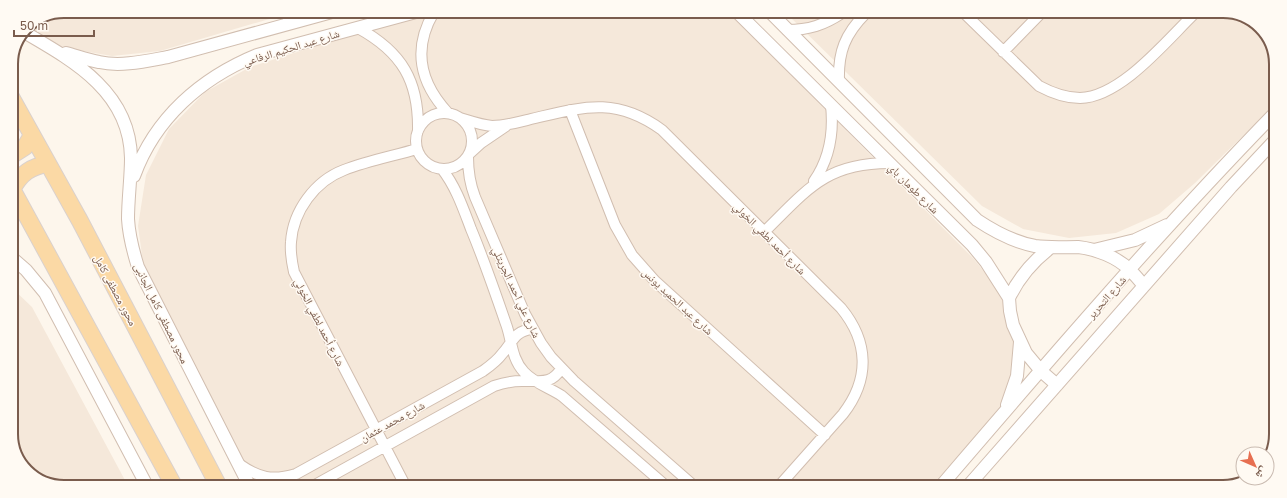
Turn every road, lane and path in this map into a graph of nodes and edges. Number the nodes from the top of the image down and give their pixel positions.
1 (292, 18) edge
2 (309, 18) edge
3 (394, 18) edge
4 (431, 18) edge
5 (743, 18) edge
6 (775, 18) edge
7 (834, 18) edge
8 (861, 18) edge
9 (969, 18) edge
10 (1036, 18) edge
11 (1190, 18) edge
12 (286, 24) junction
13 (358, 28) junction
14 (787, 30) junction
15 (29, 35) edge
16 (58, 51) junction
17 (1003, 52) junction
18 (839, 81) junction
19 (831, 105) junction
20 (18, 109) edge
21 (570, 110) junction
22 (448, 113) junction
23 (460, 118) junction
24 (1269, 120) edge
25 (509, 124) junction
26 (418, 131) junction
27 (32, 135) junction
28 (1269, 146) edge
29 (417, 149) junction
30 (18, 152) edge
31 (468, 156) junction
32 (889, 163) junction
33 (48, 164) junction
34 (442, 169) junction
35 (18, 180) edge
36 (811, 186) junction
37 (129, 189) junction
38 (18, 199) edge
39 (1175, 221) junction
40 (764, 232) junction
41 (1050, 248) junction
42 (1094, 250) junction
43 (18, 263) edge
44 (1130, 270) junction
45 (1144, 286) junction
46 (1009, 298) junction
47 (532, 329) junction
48 (511, 342) junction
49 (1020, 342) junction
50 (561, 369) junction
51 (1041, 371) junction
52 (535, 381) junction
53 (1057, 385) junction
54 (1004, 413) junction
55 (376, 430) junction
56 (825, 435) junction
57 (385, 446) junction
58 (239, 464) junction
59 (144, 480) edge
60 (171, 480) edge
61 (216, 480) edge
62 (247, 480) edge
63 (324, 480) edge
64 (402, 480) edge
65 (659, 480) edge
66 (687, 480) edge
67 (784, 480) edge
68 (946, 480) edge
69 (973, 480) edge

1 - 12 street
2 - 12 street, شارع عبد الحكيم الرفاعي
3 - 13 street, شارع عبد الحكيم الرفاعي
4 - 22 street
5 - 19 street, شارع طومان باي
6 - 14 street, شارع طومان باي
7 - 14 street
8 - 18 street
9 - 17 street
10 - 17 street
11 - 17 street
12 - 16 street, شارع عبد الحكيم الرفاعي
13 - 26 street
13 - 37 street, شارع عبد الحكيم الرفاعي
14 - 18 street, شارع طومان باي
15 - 16 street, محور مصطفى كامل الجانبى
16 - 37 street, محور مصطفى كامل الجانبى
18 - 41 street, شارع طومان باي
19 - 32 street, شارع طومان باي
19 - 36 street
20 - 27 main road, محور مصطفى كامل
21 - 25 street, شارع أحمد لطفي الخولي
21 - 40 street, شارع أحمد لطفي الخولي
21 - 56 street, شارع عبد الحميد يونس
22 - 23 street
22 - 26 street
23 - 25 street, شارع أحمد لطفي الخولي
23 - 31 street
24 - 39 street, شارع التحرير
25 - 31 street, شارع أحمد لطفي الخولي
26 - 29 street
27 - 30 main road
27 - 33 main road, محور مصطفى كامل
28 - 45 street, شارع التحرير
29 - 34 street
29 - 55 street, شارع أحمد لطفي الخولي
31 - 34 street
31 - 47 street, شارع علي احمد الجريتلي
32 - 36 street
32 - 46 street, شارع طومان باي
33 - 35 main road
33 - 61 main road, محور مصطفى كامل
34 - 48 street, شارع علي احمد الجريتلي
36 - 40 street
37 - 58 street, محور مصطفى كامل الجانبى
38 - 60 main road
39 - 42 street
39 - 44 street, شارع التحرير
40 - 56 street, شارع أحمد لطفي الخولي
41 - 42 street, شارع طومان باي
41 - 46 street
42 - 44 street, شارع طومان باي
43 - 59 street
44 - 45 street, شارع طومان باي
44 - 51 street, شارع التحرير
45 - 53 street, شارع التحرير
46 - 49 street, شارع طومان باي
47 - 48 street, شارع محمد عثمان
47 - 50 street, شارع علي احمد الجريتلي
48 - 52 street, شارع علي احمد الجريتلي
48 - 55 street, شارع محمد عثمان
49 - 51 street, شارع طومان باي
49 - 54 street
50 - 52 street, شارع محمد عثمان
50 - 66 street, شارع علي احمد الجريتلي
51 - 53 street, شارع طومان باي
51 - 54 street, شارع التحرير
52 - 57 street, شارع محمد عثمان
52 - 65 street, شارع علي احمد الجريتلي
53 - 69 street, شارع التحرير
54 - 68 street, شارع التحرير
55 - 57 street, شارع أحمد لطفي الخولي
55 - 58 street, شارع محمد عثمان
56 - 67 street, شارع أحمد لطفي الخولي
57 - 63 street, شارع محمد عثمان
57 - 64 street, شارع أحمد لطفي الخولي
58 - 62 street, محور مصطفى كامل الجانبى

